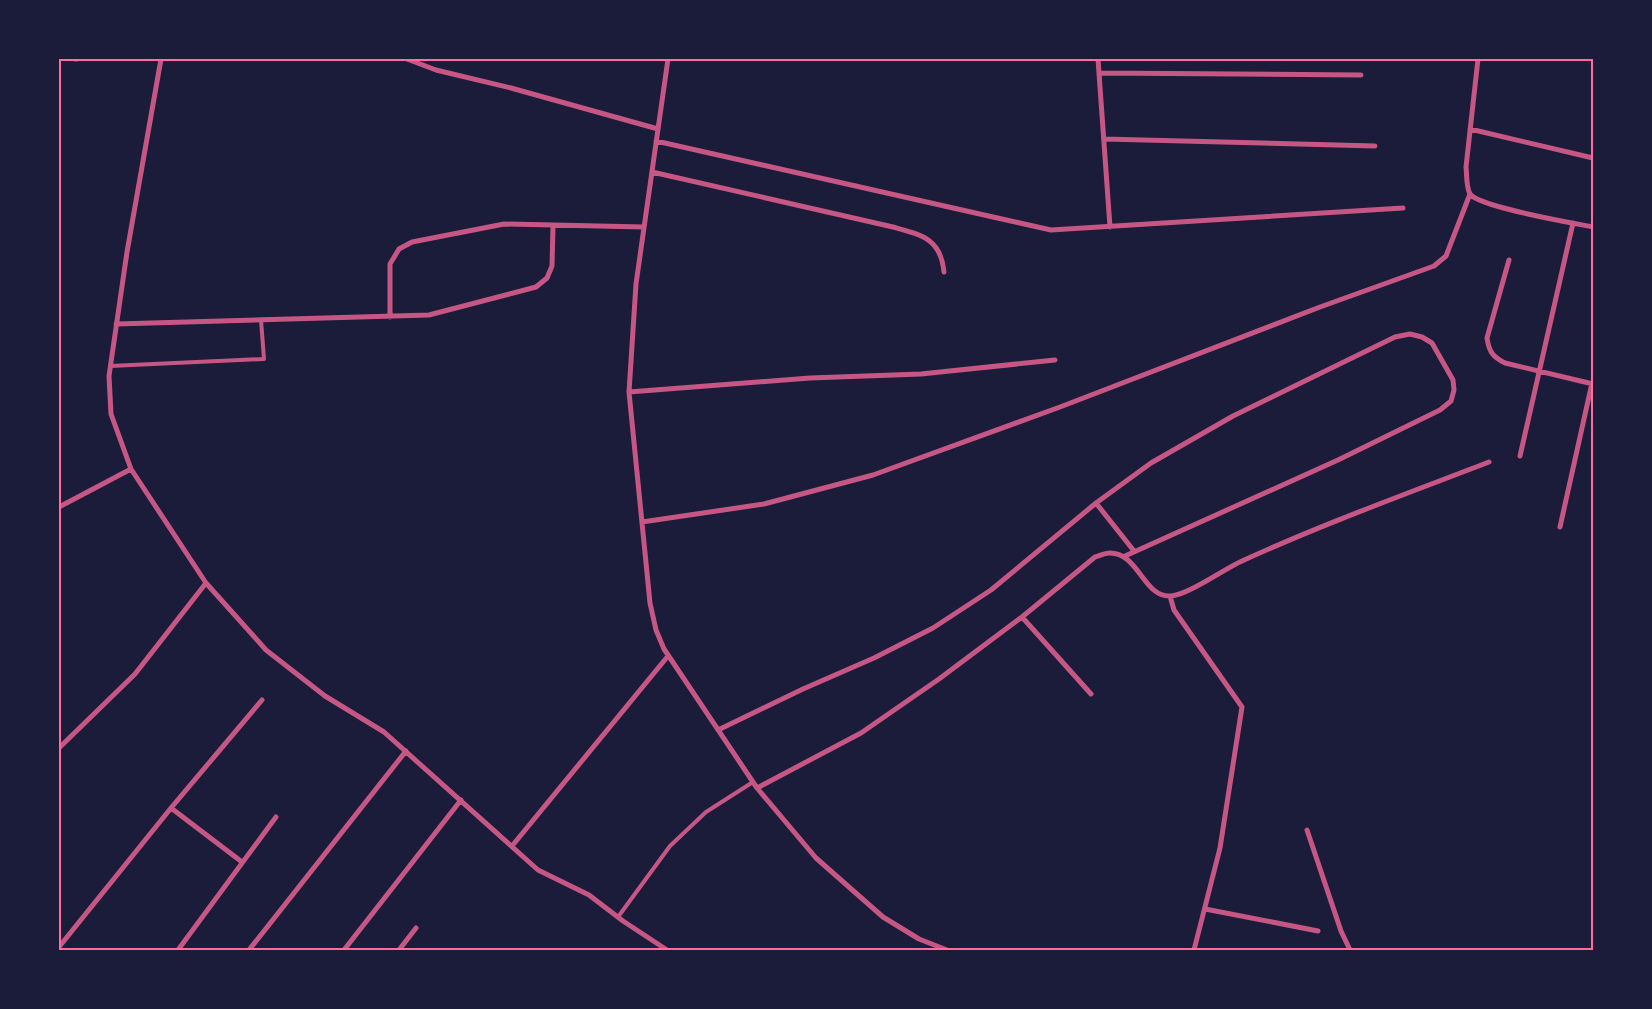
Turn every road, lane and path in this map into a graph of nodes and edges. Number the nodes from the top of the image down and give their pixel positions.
1 (161, 59) edge
2 (407, 59) edge
3 (668, 59) edge
4 (1098, 59) edge
5 (1478, 59) edge
6 (1099, 73) junction
7 (1361, 75) dead end
8 (658, 129) junction
9 (1470, 129) junction
10 (1104, 139) junction
11 (656, 141) junction
12 (1375, 146) dead end
13 (1593, 158) edge
14 (652, 172) junction
15 (1470, 194) junction
16 (1403, 208) dead end
17 (1573, 223) junction
18 (553, 226) junction
19 (644, 227) junction
20 (1110, 227) junction
21 (1593, 227) edge
22 (1509, 260) dead end
23 (944, 272) dead end
24 (390, 318) junction
25 (261, 320) junction
26 (116, 324) junction
27 (1055, 360) dead end
28 (110, 366) junction
29 (1539, 371) junction
30 (1593, 383) edge
31 (629, 392) junction
32 (1520, 456) dead end
33 (1489, 462) dead end
34 (131, 470) junction
35 (1096, 503) junction
36 (59, 507) edge
37 (642, 522) junction
38 (1560, 526) dead end
39 (1134, 552) junction
40 (1124, 556) junction
41 (206, 583) junction
42 (1170, 596) junction
43 (1022, 617) junction
44 (668, 656) junction
45 (1091, 694) dead end
46 (262, 700) dead end
47 (718, 730) junction
48 (59, 748) edge
49 (406, 751) junction
50 (753, 782) junction
51 (757, 788) junction
52 (461, 800) junction
53 (171, 808) junction
54 (276, 817) dead end
55 (1307, 830) dead end
56 (512, 846) junction
57 (242, 862) junction
58 (1205, 909) junction
59 (618, 917) junction
60 (416, 928) dead end
61 (1318, 931) dead end
62 (59, 947) edge
63 (178, 950) edge
64 (249, 950) edge
65 (344, 950) edge
66 (399, 950) edge
67 (667, 950) edge
68 (947, 950) edge
69 (1194, 950) edge
70 (1350, 950) edge

1 - 26 street
2 - 8 street
3 - 8 street
4 - 6 street
5 - 9 street
6 - 7 street
6 - 10 street
8 - 11 street
9 - 13 street
9 - 15 street
10 - 12 street
10 - 20 street
11 - 14 street
11 - 20 street
14 - 19 street
14 - 23 street
15 - 17 street
15 - 37 street
16 - 20 street
17 - 21 street
17 - 29 street
18 - 19 street
18 - 24 street
18 - 24 street
19 - 31 street
22 - 29 street
24 - 25 street
25 - 26 street
25 - 28 lane
26 - 28 street
27 - 31 street
28 - 34 street
29 - 30 street
29 - 32 street
30 - 38 street
31 - 37 street
33 - 42 street
34 - 36 street
34 - 41 street
35 - 39 street
35 - 39 street
35 - 47 street
37 - 44 street
39 - 40 street
40 - 42 street
40 - 43 street
41 - 48 street
41 - 49 street
42 - 58 street
43 - 45 street
43 - 51 street
44 - 47 street
44 - 56 street
46 - 53 street
47 - 50 street
49 - 52 street
49 - 64 street
50 - 51 street
50 - 59 lane
51 - 68 street
52 - 56 street
52 - 65 street
53 - 57 street
53 - 62 street
54 - 57 street
55 - 70 street
56 - 59 street
57 - 63 street
58 - 61 street
58 - 69 street
59 - 67 street
60 - 66 street

